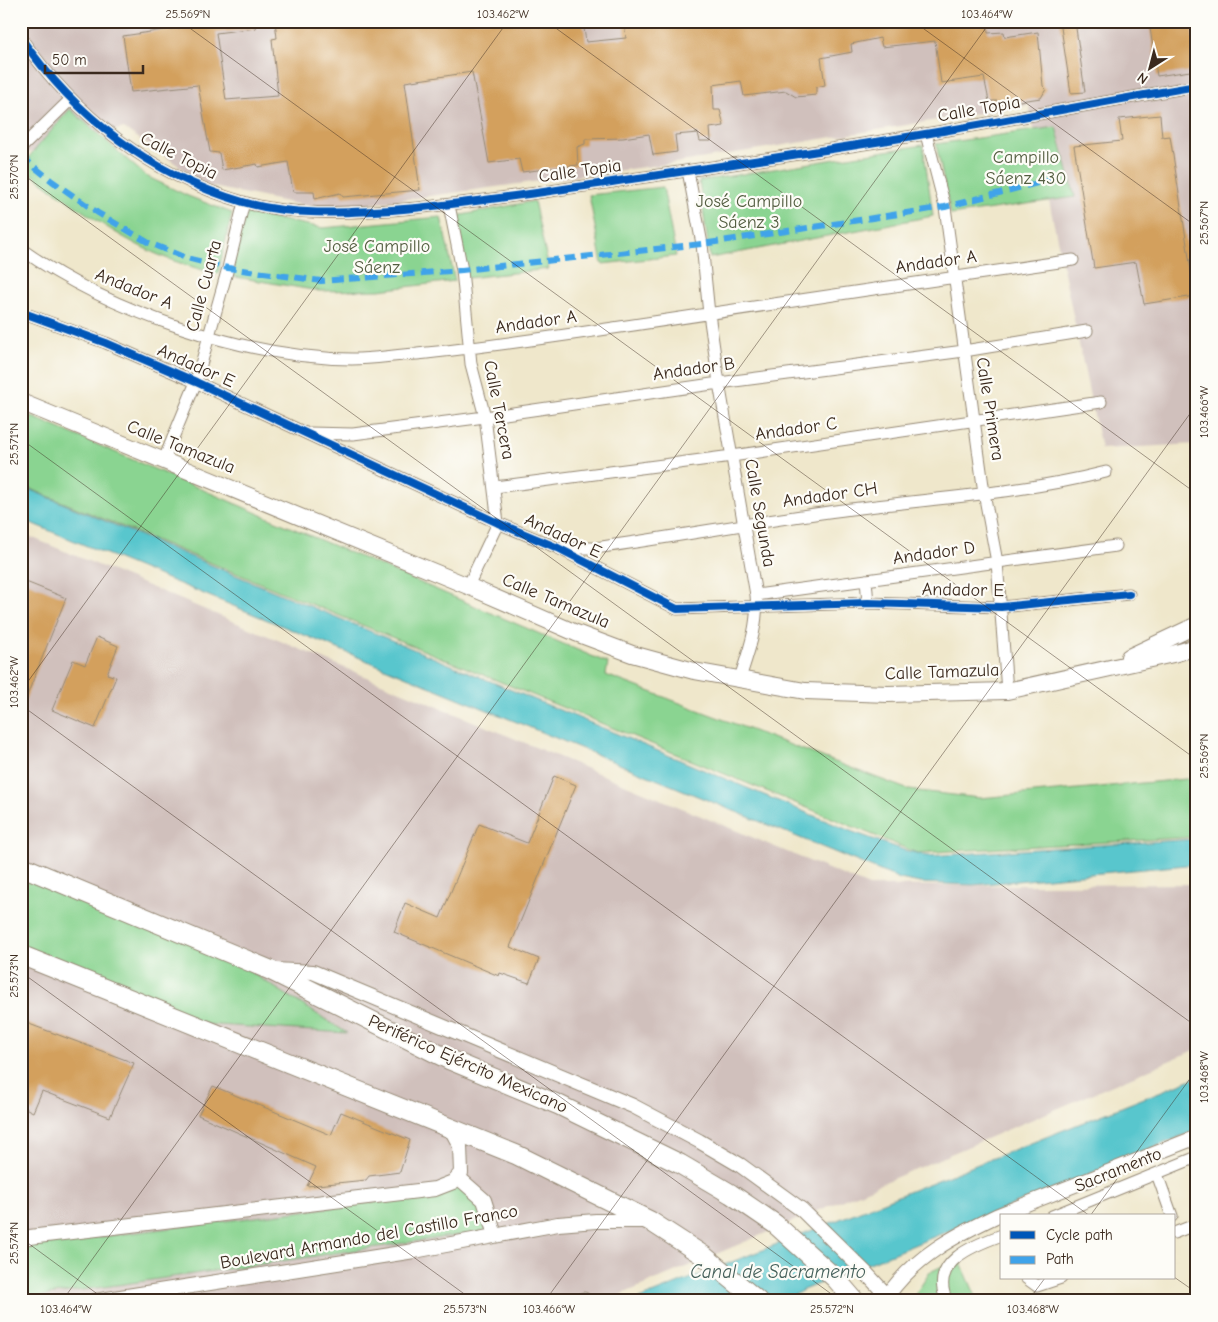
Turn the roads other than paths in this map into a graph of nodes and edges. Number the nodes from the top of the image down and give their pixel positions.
1 (21, 38) edge
2 (1197, 86) edge
3 (70, 100) junction
4 (926, 134) junction
5 (21, 148) edge
6 (688, 171) junction
7 (244, 202) junction
8 (448, 205) junction
9 (21, 249) edge
10 (1073, 260) dead end
11 (953, 276) junction
12 (21, 312) edge
13 (709, 314) junction
14 (1088, 331) dead end
15 (209, 337) junction
16 (470, 349) junction
17 (964, 351) junction
18 (196, 382) junction
19 (719, 383) junction
20 (21, 402) edge
21 (1101, 402) dead end
22 (484, 417) junction
23 (976, 421) junction
24 (304, 433) junction
25 (732, 456) junction
26 (163, 462) junction
27 (1106, 472) dead end
28 (495, 487) junction
29 (984, 493) junction
30 (498, 523) junction
31 (745, 526) junction
32 (1116, 546) dead end
33 (558, 548) junction
34 (997, 562) junction
35 (866, 580) junction
36 (468, 586) junction
37 (1129, 594) dead end
38 (756, 595) junction
39 (868, 603) junction
40 (1001, 607) junction
41 (758, 608) junction
42 (1197, 625) edge
43 (1197, 647) edge
44 (1105, 669) junction
45 (739, 681) junction
46 (1007, 690) junction
47 (21, 866) edge
48 (21, 955) edge
49 (270, 970) junction
50 (450, 1127) junction
51 (1197, 1137) edge
52 (1197, 1157) edge
53 (1157, 1174) junction
54 (459, 1178) junction
55 (1082, 1210) edge
56 (1000, 1214) edge
57 (1001, 1214) edge
58 (1062, 1214) edge
59 (1171, 1214) edge
60 (650, 1221) junction
61 (1197, 1224) edge
62 (1176, 1229) edge
63 (495, 1234) junction
64 (1000, 1236) edge
65 (21, 1238) edge
66 (1029, 1280) edge
67 (1055, 1280) edge
68 (890, 1298) edge
69 (94, 1301) edge
70 (758, 1301) edge
71 (855, 1301) edge
72 (947, 1301) edge

1 - 3 street, Calle Topia
2 - 4 street, Calle Topia
3 - 5 street
3 - 7 street, Calle Topia
4 - 6 street, Calle Topia
4 - 11 street, Calle Primera
6 - 8 street, Calle Topia
6 - 13 street, Calle Segunda
7 - 8 street, Calle Topia
7 - 15 street, Calle Cuarta
8 - 16 street, Calle Tercera
9 - 15 street, Andador A
10 - 11 street, Andador A
11 - 13 street, Andador A
11 - 17 street, Calle Primera
12 - 18 street, Andador E
13 - 16 street, Andador A
13 - 19 street, Calle Segunda
14 - 17 street, Andador B
15 - 16 street, Andador A
15 - 18 street, Calle Cuarta
16 - 22 street, Calle Tercera
17 - 19 street, Andador B
17 - 23 street, Calle Primera
18 - 24 street, Andador E
18 - 26 street, Calle Cuarta
19 - 22 street, Andador B
19 - 25 street, Calle Segunda
20 - 26 main road, Calle Tamazula
21 - 23 street, Andador C
22 - 24 street, Andador B
22 - 28 street, Calle Tercera
23 - 25 street, Andador C
23 - 29 street, Calle Primera
24 - 30 street, Andador E
25 - 28 street, Andador C
25 - 31 street, Calle Segunda
26 - 36 main road, Calle Tamazula
27 - 29 street, Andador CH
28 - 30 street, Calle Tercera
29 - 31 street, Andador CH
29 - 34 street, Calle Primera
30 - 33 street, Andador E
30 - 36 street
31 - 33 street, Andador CH
31 - 38 street, Calle Segunda
32 - 34 street, Andador D
33 - 41 street, Andador E
34 - 35 street, Andador D
34 - 40 street, Calle Primera
35 - 38 street, Andador D
35 - 39 street
36 - 45 main road, Calle Tamazula
37 - 40 street, Andador E
38 - 41 street, Calle Segunda
39 - 40 street, Andador E
39 - 41 street, Andador E
40 - 46 street, Calle Primera
41 - 45 street, Calle Segunda
42 - 44 main road
43 - 44 main road
44 - 46 main road, Calle Tamazula
45 - 46 main road, Calle Tamazula
47 - 49 highway, Periférico Ejército Mexicano
48 - 50 highway
49 - 68 street
49 - 71 highway, Periférico Ejército Mexicano
50 - 54 street
50 - 60 highway
51 - 57 street
52 - 53 street, Sacramento
53 - 55 street, Sacramento
53 - 59 street
54 - 63 street
54 - 65 street, Boulevard Armando del Castillo Franco
55 - 58 street, Sacramento
56 - 68 street
60 - 63 street, Boulevard Armando del Castillo Franco
60 - 70 highway
61 - 62 street
63 - 69 street, Boulevard Armando del Castillo Franco
64 - 72 street
66 - 67 street

